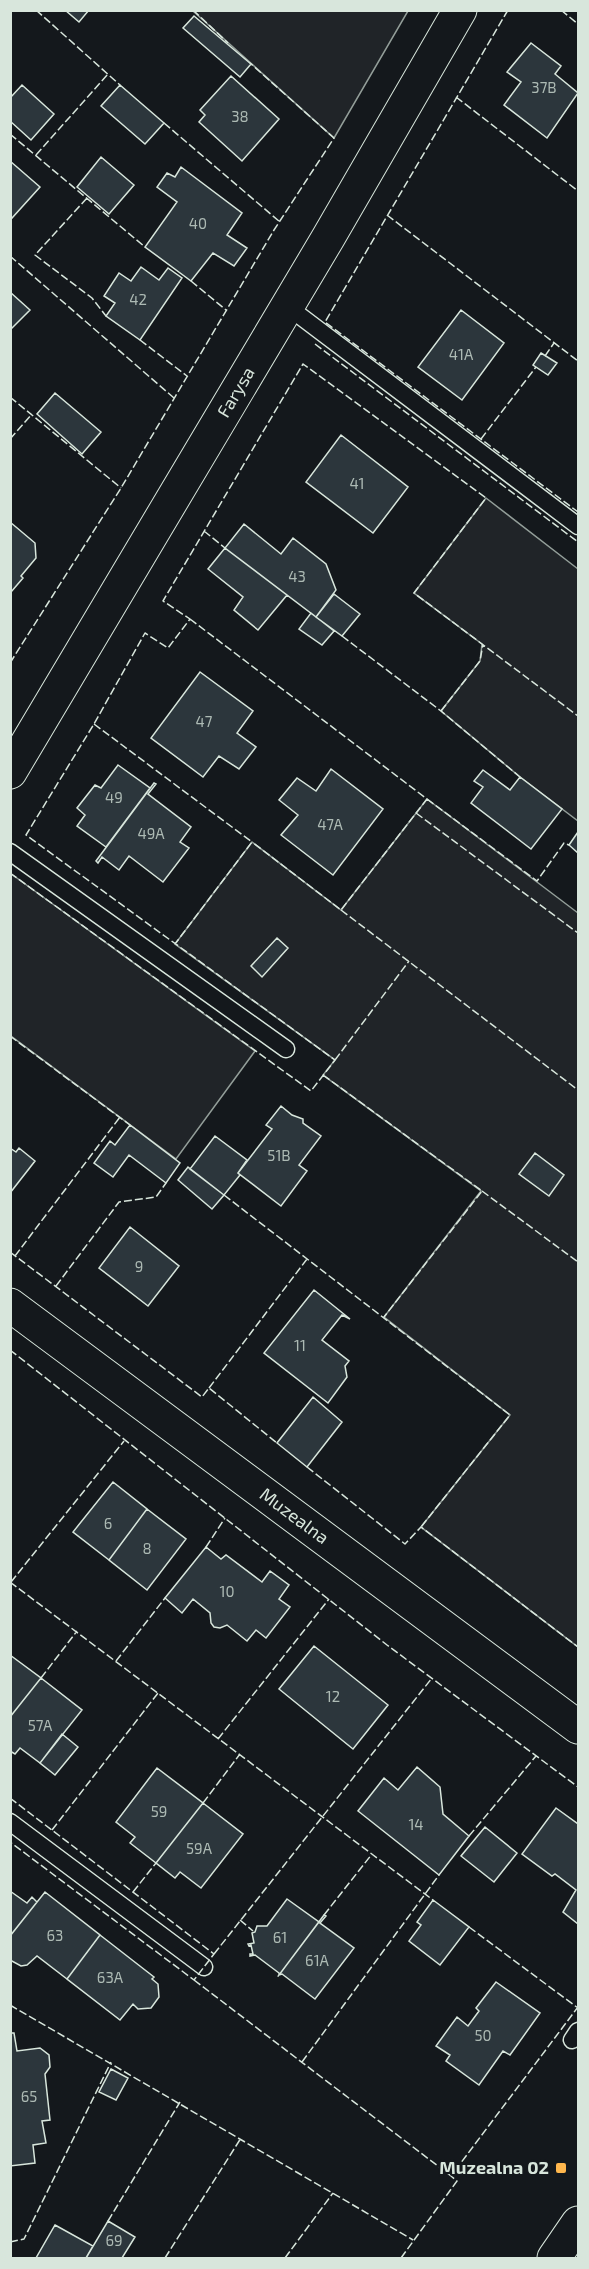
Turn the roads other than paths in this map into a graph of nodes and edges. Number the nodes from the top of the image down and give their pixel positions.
1 (460, 10) edge
2 (287, 306) junction
3 (579, 526) edge
4 (13, 762) edge
5 (10, 852) edge
6 (286, 1049) dead end
7 (10, 1305) edge
8 (579, 1728) edge
9 (10, 1822) edge
10 (204, 1967) dead end
11 (579, 2223) edge
12 (554, 2259) edge

1 - 2 main road, Farysa
2 - 3 lane
2 - 4 main road, Farysa
5 - 6 lane
7 - 8 main road, Muzealna
9 - 10 lane
11 - 12 main road

